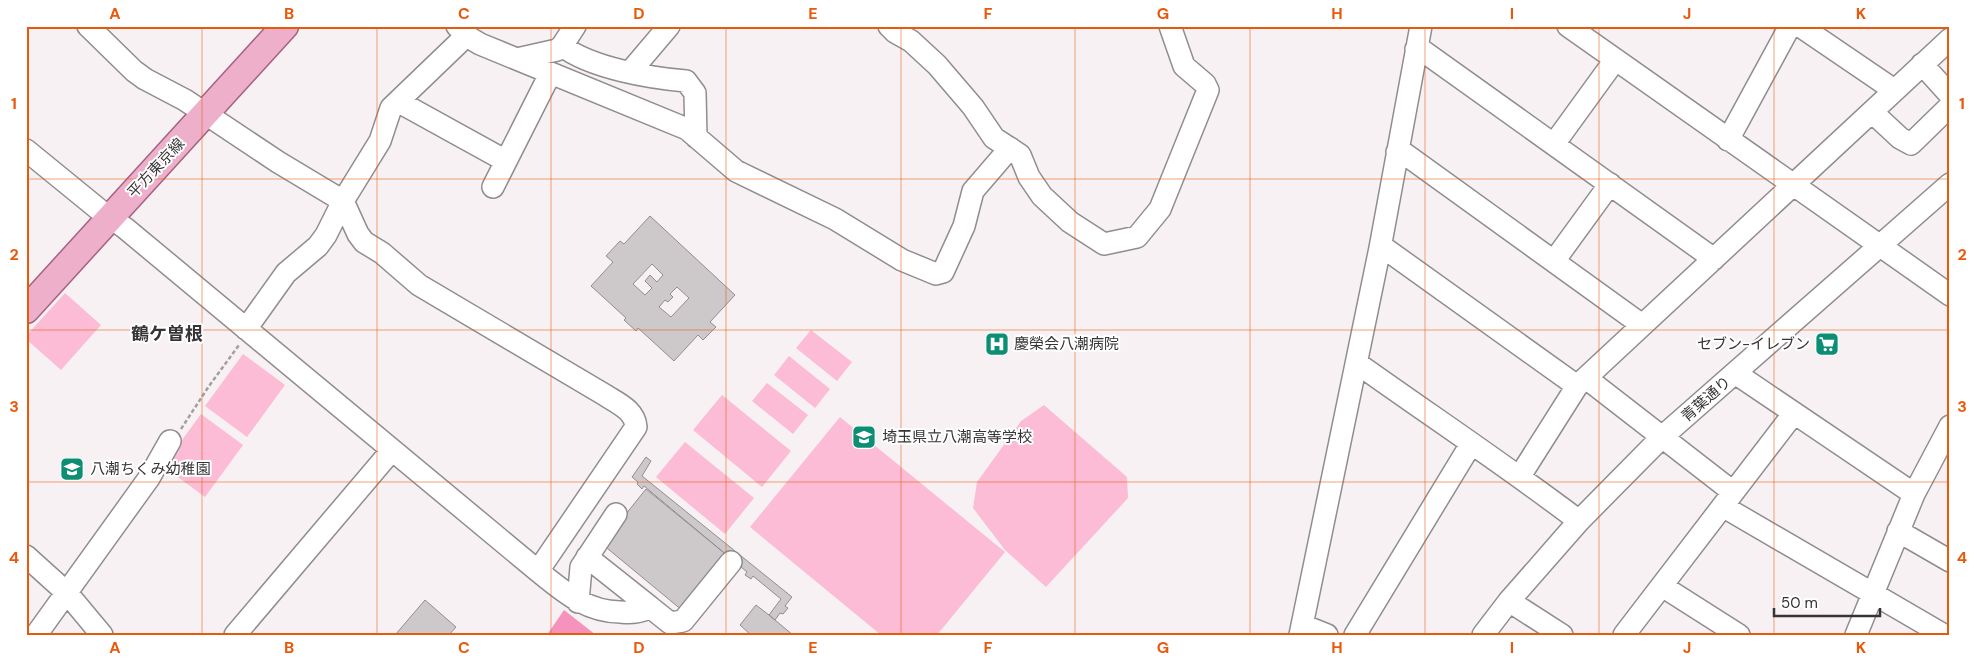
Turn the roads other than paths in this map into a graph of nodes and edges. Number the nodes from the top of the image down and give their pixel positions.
1 (88, 26) edge
2 (285, 26) edge
3 (576, 26) edge
4 (669, 26) edge
5 (889, 26) edge
6 (1170, 26) edge
7 (1421, 26) edge
8 (1568, 26) edge
9 (1790, 26) edge
10 (1800, 26) edge
11 (468, 31) edge
12 (1950, 39) edge
13 (562, 46) junction
14 (1416, 49) junction
15 (517, 59) junction
16 (1615, 60) junction
17 (1922, 64) junction
18 (630, 72) junction
19 (550, 74) junction
20 (1894, 90) junction
21 (1950, 95) edge
22 (399, 102) junction
23 (1950, 106) edge
24 (1872, 112) junction
25 (206, 114) junction
26 (696, 137) junction
27 (1728, 140) junction
28 (1554, 144) junction
29 (1010, 148) junction
30 (26, 150) edge
31 (1398, 152) junction
32 (506, 161) junction
33 (1610, 184) junction
34 (1950, 184) edge
35 (1793, 185) junction
36 (492, 187) dead end
37 (343, 201) junction
38 (110, 218) junction
39 (1880, 246) junction
40 (1380, 248) junction
41 (1714, 258) junction
42 (1554, 261) junction
43 (1950, 295) edge
44 (26, 310) edge
45 (1642, 325) junction
46 (247, 330) junction
47 (1356, 365) junction
48 (1736, 373) junction
49 (1582, 382) junction
50 (1794, 413) junction
51 (1950, 426) edge
52 (1662, 437) junction
53 (170, 441) road end
54 (1471, 444) junction
55 (392, 450) junction
56 (1520, 476) junction
57 (1914, 494) junction
58 (1728, 500) junction
59 (616, 514) dead end
60 (1579, 521) junction
61 (1898, 531) junction
62 (26, 556) edge
63 (587, 557) junction
64 (1950, 561) edge
65 (731, 562) dead end
66 (538, 571) junction
67 (1662, 586) junction
68 (66, 592) junction
69 (1873, 592) junction
70 (1509, 601) junction
71 (578, 602) junction
72 (650, 607) junction
73 (1301, 630) edge
74 (36, 635) edge
75 (102, 635) edge
76 (235, 635) edge
77 (1327, 635) edge
78 (1355, 635) edge
79 (1483, 635) edge
80 (1562, 635) edge
81 (1624, 635) edge
82 (1739, 635) edge
83 (1856, 635) edge
84 (1944, 635) edge

1 - 25 street
2 - 25 main road, 平方東京線
3 - 13 street
4 - 18 street
5 - 29 street
6 - 29 street
7 - 14 street
8 - 16 street
9 - 27 street
10 - 20 street
11 - 15 street
11 - 22 street
12 - 17 street
13 - 15 street
13 - 18 street
14 - 28 street
14 - 31 street
15 - 19 street
16 - 27 street
16 - 28 street
17 - 20 street
17 - 21 street
18 - 26 street
19 - 26 street
19 - 32 street
20 - 24 street
22 - 32 street
22 - 37 street
23 - 24 street
24 - 35 street
25 - 37 street
25 - 38 main road, 平方東京線
26 - 29 street
27 - 35 street
28 - 33 street
30 - 38 street
31 - 40 street
31 - 42 street
32 - 36 street
33 - 41 street
33 - 42 street
34 - 39 street, 青葉通り
35 - 39 street
35 - 41 street
37 - 46 street
37 - 66 street
38 - 44 main road, 平方東京線
38 - 46 street
39 - 43 street
39 - 48 street, 青葉通り
40 - 47 street
40 - 49 street
41 - 45 street
42 - 45 street
45 - 49 street
46 - 55 street
47 - 54 street
47 - 73 street
48 - 50 street
48 - 52 street, 青葉通り
49 - 52 street
49 - 56 street
50 - 57 street
50 - 58 street
51 - 57 street
52 - 58 street
52 - 60 street, 青葉通り
53 - 68 street
54 - 56 street
54 - 78 street
55 - 66 street
55 - 76 street
56 - 60 street
57 - 61 street
58 - 67 street
58 - 69 street
59 - 63 street
60 - 70 street, 青葉通り
61 - 64 street
61 - 69 street
62 - 68 street
63 - 71 street
63 - 72 street
65 - 72 street
66 - 71 street
67 - 81 street
67 - 82 street
68 - 74 street
68 - 75 street
69 - 83 street
69 - 84 street
70 - 79 street, 青葉通り
70 - 80 street
71 - 72 street
73 - 77 street

